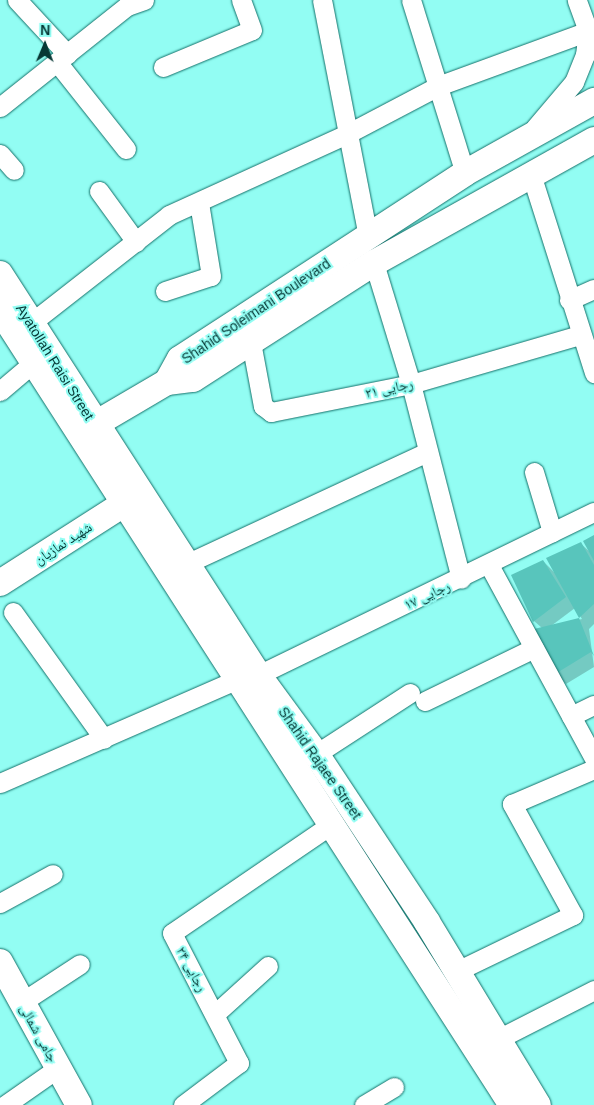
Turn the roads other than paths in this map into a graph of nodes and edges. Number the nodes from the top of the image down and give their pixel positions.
1 (18, 0) edge
2 (241, 0) edge
3 (322, 0) edge
4 (411, 0) edge
5 (578, 0) edge
6 (131, 2) edge
7 (591, 32) edge
8 (62, 58) junction
9 (162, 67) dead end
10 (438, 86) junction
11 (594, 101) edge
12 (0, 107) edge
13 (347, 134) junction
14 (526, 138) junction
15 (594, 140) edge
16 (126, 149) dead end
17 (0, 154) edge
18 (14, 170) dead end
19 (465, 173) junction
20 (531, 174) junction
21 (99, 191) dead end
22 (198, 202) junction
23 (368, 237) junction
24 (136, 242) junction
25 (374, 263) junction
26 (0, 274) edge
27 (594, 289) edge
28 (165, 291) dead end
29 (569, 300) junction
30 (0, 310) edge
31 (31, 323) junction
32 (580, 335) junction
33 (251, 342) junction
34 (33, 363) junction
35 (594, 373) edge
36 (167, 382) junction
37 (411, 384) junction
38 (0, 391) edge
39 (86, 430) junction
40 (427, 452) junction
41 (534, 472) dead end
42 (125, 503) junction
43 (594, 512) edge
44 (552, 532) junction
45 (188, 562) junction
46 (489, 565) junction
47 (461, 579) junction
48 (0, 583) edge
49 (13, 612) dead end
50 (534, 648) junction
51 (248, 677) junction
52 (594, 705) edge
53 (571, 716) junction
54 (104, 739) junction
55 (316, 754) junction
56 (594, 758) edge
57 (594, 769) edge
58 (0, 783) edge
59 (332, 823) junction
60 (53, 874) dead end
61 (0, 903) edge
62 (416, 928) junction
63 (0, 962) edge
64 (80, 964) dead end
65 (268, 966) dead end
66 (456, 970) junction
67 (594, 990) edge
68 (22, 1002) junction
69 (216, 1014) junction
70 (498, 1039) junction
71 (58, 1068) junction
72 (394, 1088) dead end
73 (5, 1105) edge
74 (79, 1105) edge
75 (184, 1105) edge
76 (364, 1105) edge
77 (512, 1105) edge
78 (538, 1105) edge

1 - 8 street
2 - 9 street
3 - 13 street
4 - 10 street
5 - 7 street
6 - 8 street
7 - 10 street
7 - 14 street
8 - 12 street
8 - 16 street
10 - 13 street
10 - 19 street
11 - 14 main road, Shahid Soleimani Boulevard
13 - 22 street
13 - 23 street
14 - 19 main road, Shahid Soleimani Boulevard
15 - 20 main road, Shahid Soleimani Boulevard
17 - 18 street
19 - 23 main road, Shahid Soleimani Boulevard
20 - 25 main road, Shahid Soleimani Boulevard
20 - 29 street
21 - 24 street
22 - 24 street
22 - 28 street
23 - 36 main road, Shahid Soleimani Boulevard
24 - 31 street
25 - 33 main road, Shahid Soleimani Boulevard
25 - 37 street
26 - 31 main road, Ayatollah Raisi Street
27 - 29 street
29 - 32 street
30 - 34 main road, Ayatollah Raisi Street
31 - 39 main road, Ayatollah Raisi Street
32 - 35 street
32 - 37 street, رجایی ۲۱
33 - 36 main road, Shahid Soleimani Boulevard
33 - 37 street, رجایی ۲۱
34 - 38 street
34 - 39 main road, Ayatollah Raisi Street
36 - 39 main road
37 - 40 street
39 - 42 main road, Shahid Rajaee Street
39 - 45 main road, Shahid Rajaee Street
40 - 45 street
40 - 47 street
41 - 44 street
42 - 48 main road, شهید نمازیان
42 - 51 main road, Shahid Rajaee Street
43 - 44 street, رجایی ۱۷
44 - 46 street, رجایی ۱۷
45 - 51 main road, Shahid Rajaee Street
46 - 47 street, رجایی ۱۷
46 - 50 street
47 - 51 street, رجایی ۱۷
49 - 54 street
50 - 53 street
50 - 55 street
51 - 54 street, رجایی ۱۷
51 - 55 main road, Shahid Rajaee Street
51 - 59 main road, Shahid Rajaee Street
52 - 53 street
53 - 56 street
54 - 58 street, رجایی ۱۷
55 - 62 main road, Shahid Rajaee Street
57 - 66 street
59 - 62 main road, Shahid Rajaee Street
59 - 69 street, رجایی ۲۴
60 - 61 street
62 - 66 main road, Shahid Rajaee Street
62 - 77 main road, Shahid Rajaee Street
63 - 68 main road, جامی شمالی
64 - 68 street
65 - 69 street
66 - 70 main road, Shahid Rajaee Street
67 - 70 street
68 - 71 main road, جامی شمالی
69 - 75 street, رجایی ۲۴
70 - 78 main road, Shahid Rajaee Street
71 - 73 street
71 - 74 main road, جامی شمالی
72 - 76 street

